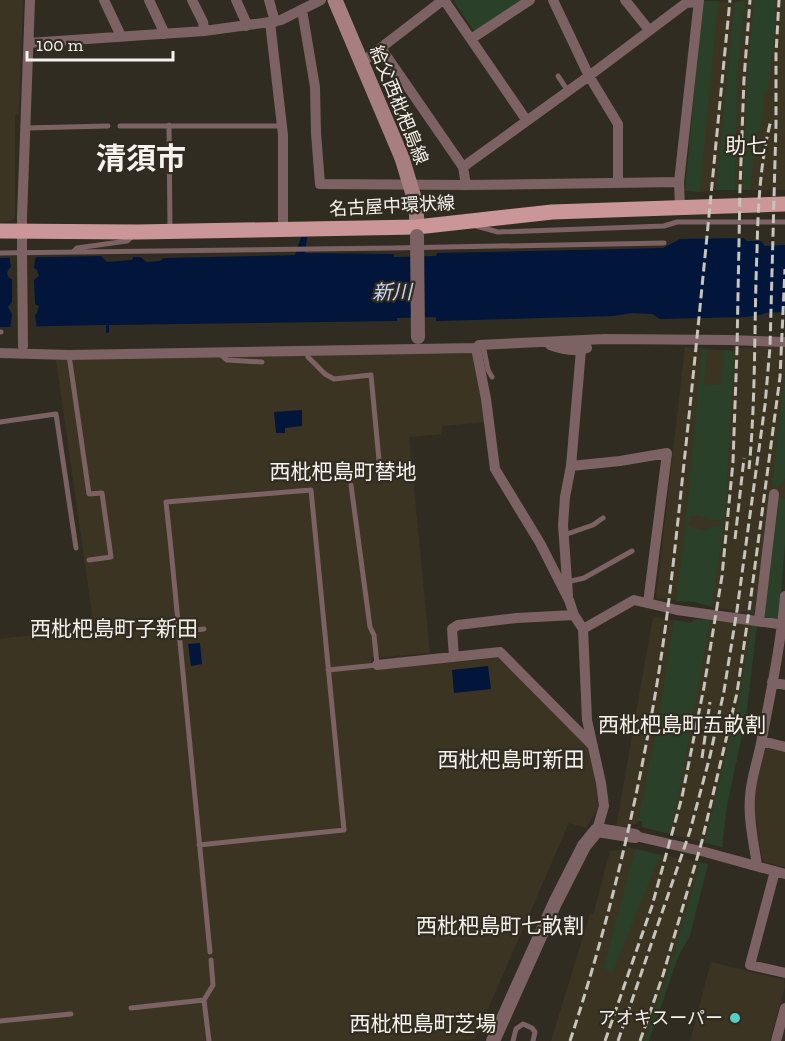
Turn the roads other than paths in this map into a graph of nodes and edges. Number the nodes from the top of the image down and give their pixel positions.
1 (30, 0) edge
2 (104, 0) edge
3 (149, 0) edge
4 (192, 0) edge
5 (236, 0) edge
6 (270, 0) edge
7 (321, 0) edge
8 (335, 0) edge
9 (443, 0) edge
10 (530, 0) edge
11 (553, 0) edge
12 (625, 0) edge
13 (698, 1) edge
14 (302, 10) junction
15 (272, 22) junction
16 (246, 26) junction
17 (649, 30) junction
18 (204, 31) junction
19 (165, 34) junction
20 (121, 36) junction
21 (471, 39) junction
22 (29, 43) junction
23 (381, 48) junction
24 (361, 63) junction
25 (558, 76) dead end
26 (589, 76) junction
27 (567, 92) junction
28 (527, 121) junction
29 (169, 125) junction
30 (108, 126) dead end
31 (120, 126) dead end
32 (282, 126) junction
33 (26, 128) junction
34 (463, 166) junction
35 (679, 182) junction
36 (618, 183) junction
37 (466, 185) junction
38 (785, 204) edge
39 (680, 207) junction
40 (464, 222) junction
41 (785, 222) edge
42 (283, 230) junction
43 (0, 231) edge
44 (22, 231) junction
45 (137, 232) junction
46 (170, 232) junction
47 (417, 232) junction
48 (664, 243) dead end
49 (73, 252) junction
50 (0, 253) edge
51 (605, 339) junction
52 (544, 342) junction
53 (785, 342) edge
54 (418, 343) junction
55 (479, 346) junction
56 (23, 350) junction
57 (581, 350) junction
58 (307, 351) junction
59 (219, 352) junction
60 (0, 353) edge
61 (69, 355) junction
62 (262, 362) dead end
63 (492, 378) dead end
64 (0, 422) edge
65 (571, 466) junction
66 (380, 471) dead end
67 (351, 485) dead end
68 (774, 494) dead end
69 (603, 518) dead end
70 (564, 536) junction
71 (76, 548) dead end
72 (632, 551) dead end
73 (89, 560) dead end
74 (567, 582) junction
75 (785, 596) edge
76 (569, 600) junction
77 (648, 603) junction
78 (574, 615) junction
79 (759, 621) junction
80 (784, 624) edge
81 (204, 629) dead end
82 (583, 629) junction
83 (179, 632) junction
84 (454, 657) junction
85 (377, 664) junction
86 (328, 670) junction
87 (772, 682) junction
88 (785, 685) edge
89 (762, 741) junction
90 (593, 746) junction
91 (785, 747) edge
92 (597, 830) junction
93 (635, 836) joint
94 (200, 844) junction
95 (757, 866) junction
96 (780, 872) edge
97 (210, 952) dead end
98 (211, 960) dead end
99 (785, 973) edge
100 (204, 1000) junction
101 (130, 1008) dead end
102 (785, 1008) edge
103 (71, 1014) dead end
104 (0, 1021) edge
105 (209, 1041) edge
106 (493, 1041) edge
107 (513, 1041) edge
108 (533, 1041) edge
109 (776, 1041) edge

1 - 22 street
2 - 20 street
3 - 19 street
4 - 18 street
5 - 16 street
6 - 15 street
7 - 14 street
8 - 24 main road, 給父西枇杷島線
9 - 21 street
9 - 23 street
10 - 21 street
11 - 26 street
12 - 17 street
13 - 17 street
13 - 35 street
14 - 15 street
14 - 37 street
15 - 16 street
15 - 32 street
16 - 18 street
17 - 26 street
18 - 19 street
19 - 20 street
20 - 22 street
21 - 28 street
22 - 33 street
23 - 24 street
23 - 34 street
24 - 47 main road, 給父西枇杷島線, bridge
25 - 27 lane
26 - 27 street
26 - 36 street
27 - 28 street
28 - 34 street
29 - 31 lane
29 - 32 lane
29 - 46 lane
30 - 33 lane
32 - 42 street
33 - 44 street
34 - 37 street
35 - 36 street
35 - 39 street
36 - 37 street
38 - 39 main road, 名古屋中環状線
39 - 40 main road, 名古屋中環状線
40 - 41 lane
40 - 47 main road, 名古屋中環状線
42 - 46 main road, 名古屋中環状線
42 - 47 main road, 名古屋中環状線
43 - 44 main road, 名古屋中環状線
44 - 45 main road, 名古屋中環状線
44 - 56 street, bridge
45 - 46 main road, 名古屋中環状線
45 - 49 lane
47 - 54 street, bridge
48 - 49 lane
49 - 50 lane
51 - 52 street
51 - 53 street
51 - 57 street
52 - 55 street
52 - 57 street
54 - 55 street
54 - 58 street
55 - 63 lane
55 - 76 street
56 - 60 street
56 - 61 street
57 - 65 street
58 - 59 street
58 - 66 lane
59 - 61 street
59 - 62 lane
61 - 73 lane
64 - 71 lane
65 - 70 street
65 - 77 street
67 - 85 lane
68 - 79 street
69 - 70 lane
70 - 74 street
72 - 74 lane
74 - 76 street
75 - 80 street
76 - 78 street
77 - 79 street
77 - 82 street
78 - 82 street
78 - 84 street
79 - 80 street
80 - 87 street
81 - 83 lane
82 - 90 street
83 - 86 lane
83 - 94 lane
84 - 85 street
84 - 90 street
85 - 86 lane
86 - 94 lane
87 - 88 street
87 - 89 street
89 - 91 street
89 - 95 street
90 - 92 street
92 - 93 street
92 - 106 street
93 - 95 street
94 - 97 lane
95 - 96 street
96 - 99 street
98 - 100 lane
100 - 101 lane
100 - 105 lane
102 - 109 street
103 - 104 lane
107 - 108 lane

